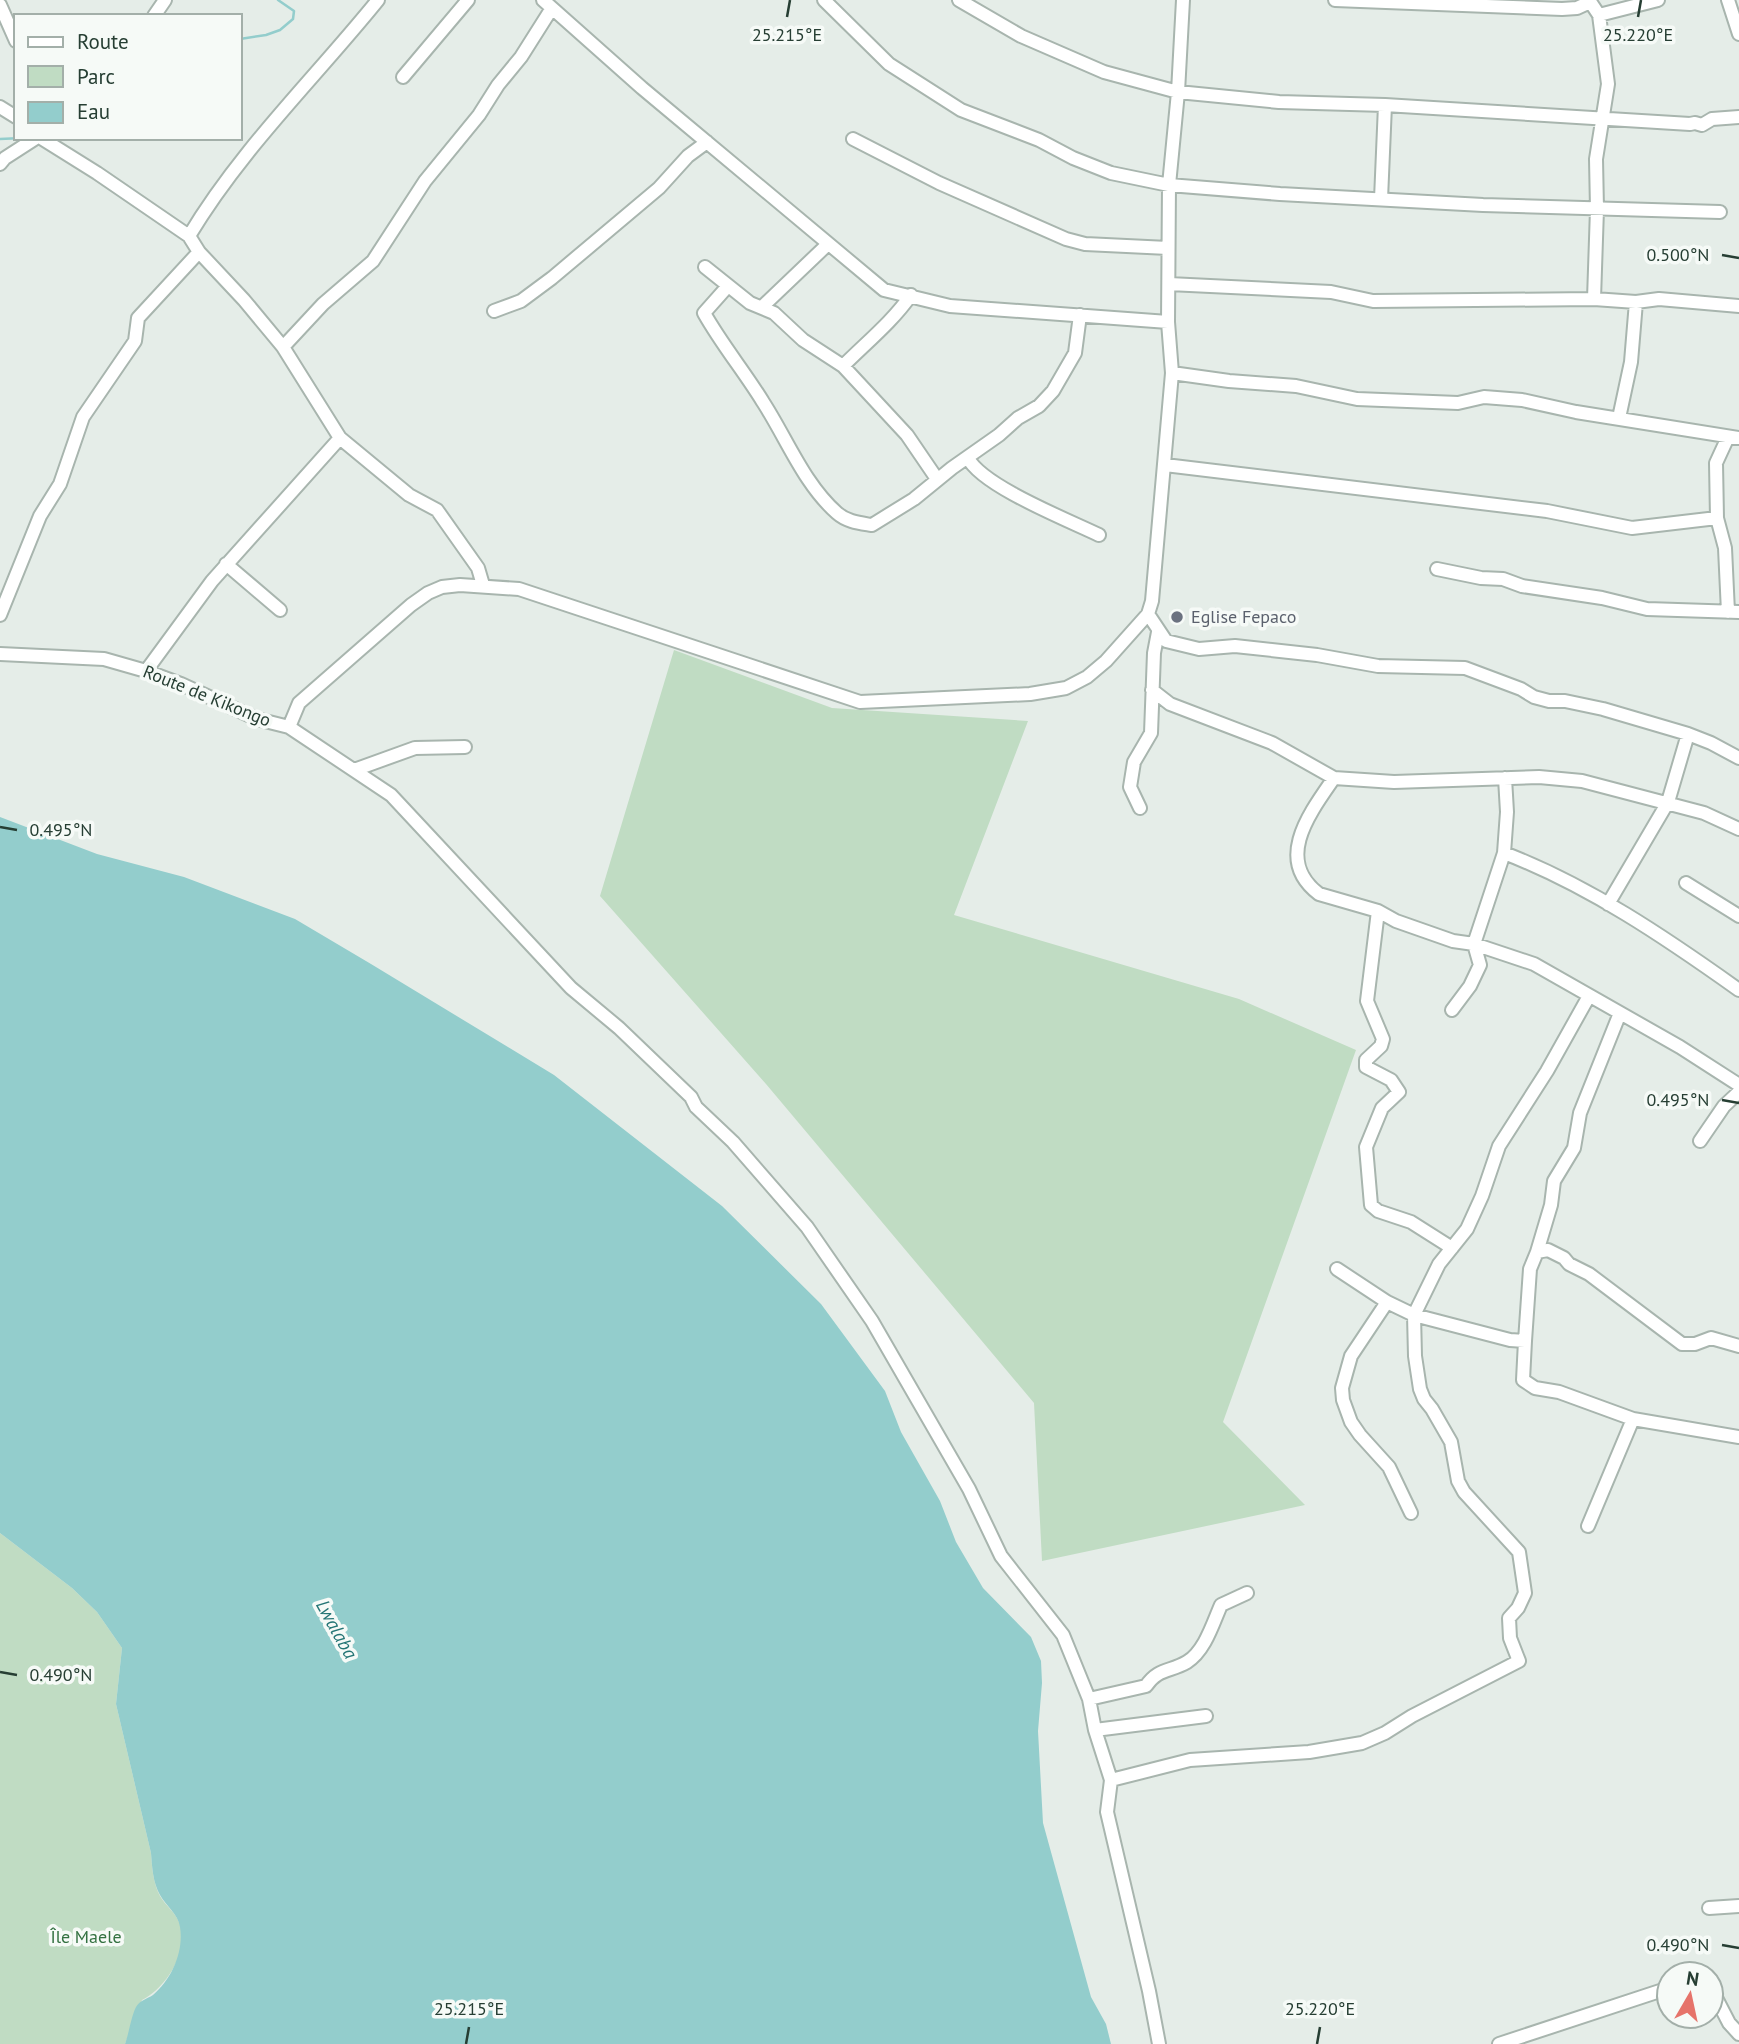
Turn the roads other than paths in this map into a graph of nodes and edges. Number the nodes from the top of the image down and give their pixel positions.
1 (378, 0) edge
2 (468, 0) edge
3 (824, 0) edge
4 (959, 0) edge
5 (1183, 0) edge
6 (1335, 0) edge
7 (1658, 0) edge
8 (1728, 0) edge
9 (1589, 1) edge
10 (547, 4) edge
11 (0, 5) edge
12 (1599, 15) junction
13 (1739, 34) edge
14 (14, 36) edge
15 (402, 77) dead end
16 (1178, 92) junction
17 (1385, 105) junction
18 (1602, 117) junction
19 (1739, 117) edge
20 (853, 139) dead end
21 (36, 140) edge
22 (42, 140) edge
23 (707, 142) junction
24 (0, 164) edge
25 (1169, 185) junction
26 (1381, 199) junction
27 (1597, 209) junction
28 (1720, 212) dead end
29 (189, 236) junction
30 (828, 244) junction
31 (1168, 248) junction
32 (199, 253) junction
33 (705, 267) dead end
34 (1169, 284) junction
35 (728, 286) junction
36 (911, 295) junction
37 (1594, 299) junction
38 (1636, 302) junction
39 (1739, 306) edge
40 (762, 307) junction
41 (494, 311) dead end
42 (1080, 315) junction
43 (1168, 322) junction
44 (283, 347) junction
45 (844, 366) junction
46 (1172, 373) junction
47 (1619, 418) junction
48 (340, 438) junction
49 (1734, 438) edge
50 (968, 458) junction
51 (1165, 466) junction
52 (937, 479) junction
53 (1717, 518) junction
54 (1099, 535) dead end
55 (226, 564) junction
56 (1437, 569) dead end
57 (483, 585) junction
58 (280, 610) dead end
59 (1733, 612) edge
60 (1148, 614) junction
61 (0, 615) edge
62 (1158, 632) junction
63 (0, 654) edge
64 (146, 671) junction
65 (1152, 690) junction
66 (289, 727) junction
67 (1688, 734) junction
68 (466, 747) dead end
69 (1739, 758) edge
70 (354, 770) junction
71 (1334, 778) junction
72 (1505, 778) junction
73 (1668, 803) junction
74 (1140, 808) dead end
75 (1739, 829) edge
76 (1504, 853) junction
77 (1686, 883) dead end
78 (1608, 904) junction
79 (1378, 911) junction
80 (1739, 916) edge
81 (1474, 944) junction
82 (1739, 990) edge
83 (1589, 996) junction
84 (1452, 1010) dead end
85 (1620, 1013) junction
86 (1739, 1085) edge
87 (1739, 1092) edge
88 (1700, 1141) dead end
89 (1452, 1248) junction
90 (1537, 1252) junction
91 (1337, 1269) dead end
92 (1387, 1302) junction
93 (1414, 1315) junction
94 (1525, 1342) junction
95 (1739, 1346) edge
96 (1633, 1419) junction
97 (1739, 1437) edge
98 (1411, 1513) dead end
99 (1588, 1526) dead end
100 (1247, 1593) dead end
101 (1089, 1699) junction
102 (1206, 1716) dead end
103 (1095, 1730) junction
104 (1111, 1780) junction
105 (1739, 1906) edge
106 (1709, 1908) dead end
107 (1655, 1993) edge
108 (1725, 2015) edge
109 (1739, 2034) edge
110 (1159, 2044) edge
111 (1499, 2044) edge

1 - 29 street
2 - 15 street
3 - 25 street
4 - 16 street
5 - 16 street
6 - 9 street
7 - 12 street
8 - 13 street
9 - 12 street
10 - 23 street
10 - 44 street
11 - 14 street
12 - 18 street
16 - 17 street
16 - 25 street
17 - 18 street
17 - 26 street
18 - 19 street
18 - 27 street
20 - 31 street
21 - 24 street
22 - 29 street
23 - 30 street
23 - 41 street
25 - 26 street
25 - 31 street
26 - 27 street
27 - 28 street
27 - 37 street
29 - 32 street
30 - 36 street
30 - 40 street
31 - 34 street
32 - 44 street
32 - 61 street
33 - 35 street
34 - 37 street
34 - 43 street
35 - 40 street
35 - 52 street
36 - 42 street
36 - 45 street
37 - 38 street
38 - 39 street
38 - 47 street
40 - 45 street
42 - 43 street
42 - 50 street
43 - 46 street
44 - 48 street
45 - 52 street
46 - 47 street
46 - 51 street
47 - 49 street
48 - 55 street
48 - 57 street
49 - 53 street
50 - 52 street
50 - 54 street
51 - 53 street
51 - 60 street
53 - 59 street
55 - 58 street
55 - 64 street
56 - 59 street
57 - 60 street
57 - 66 street
60 - 62 street
62 - 65 street
62 - 67 street
63 - 64 street, Route de Kikongo
64 - 66 street, Route de Kikongo
65 - 71 street
65 - 74 street
66 - 70 street, Route de Kikongo
67 - 69 street
67 - 73 street
68 - 70 street
70 - 101 street, Route de Kikongo
71 - 72 street
71 - 79 street
72 - 73 street
72 - 76 street
73 - 75 street
73 - 78 street
76 - 78 street
76 - 81 street
77 - 80 street
78 - 82 street
79 - 81 street
79 - 89 street
81 - 83 street
81 - 84 street
83 - 85 street
83 - 89 street
85 - 86 street
85 - 90 street
87 - 88 street
89 - 93 street
90 - 94 street
90 - 95 street
91 - 92 street
92 - 93 street
92 - 98 street
93 - 94 street
93 - 104 street
94 - 96 street
96 - 97 street
96 - 99 street
100 - 101 street
101 - 103 street, Route de Kikongo
102 - 103 street
103 - 104 street, Route de Kikongo
104 - 110 street
105 - 106 street
107 - 111 street
108 - 109 street

